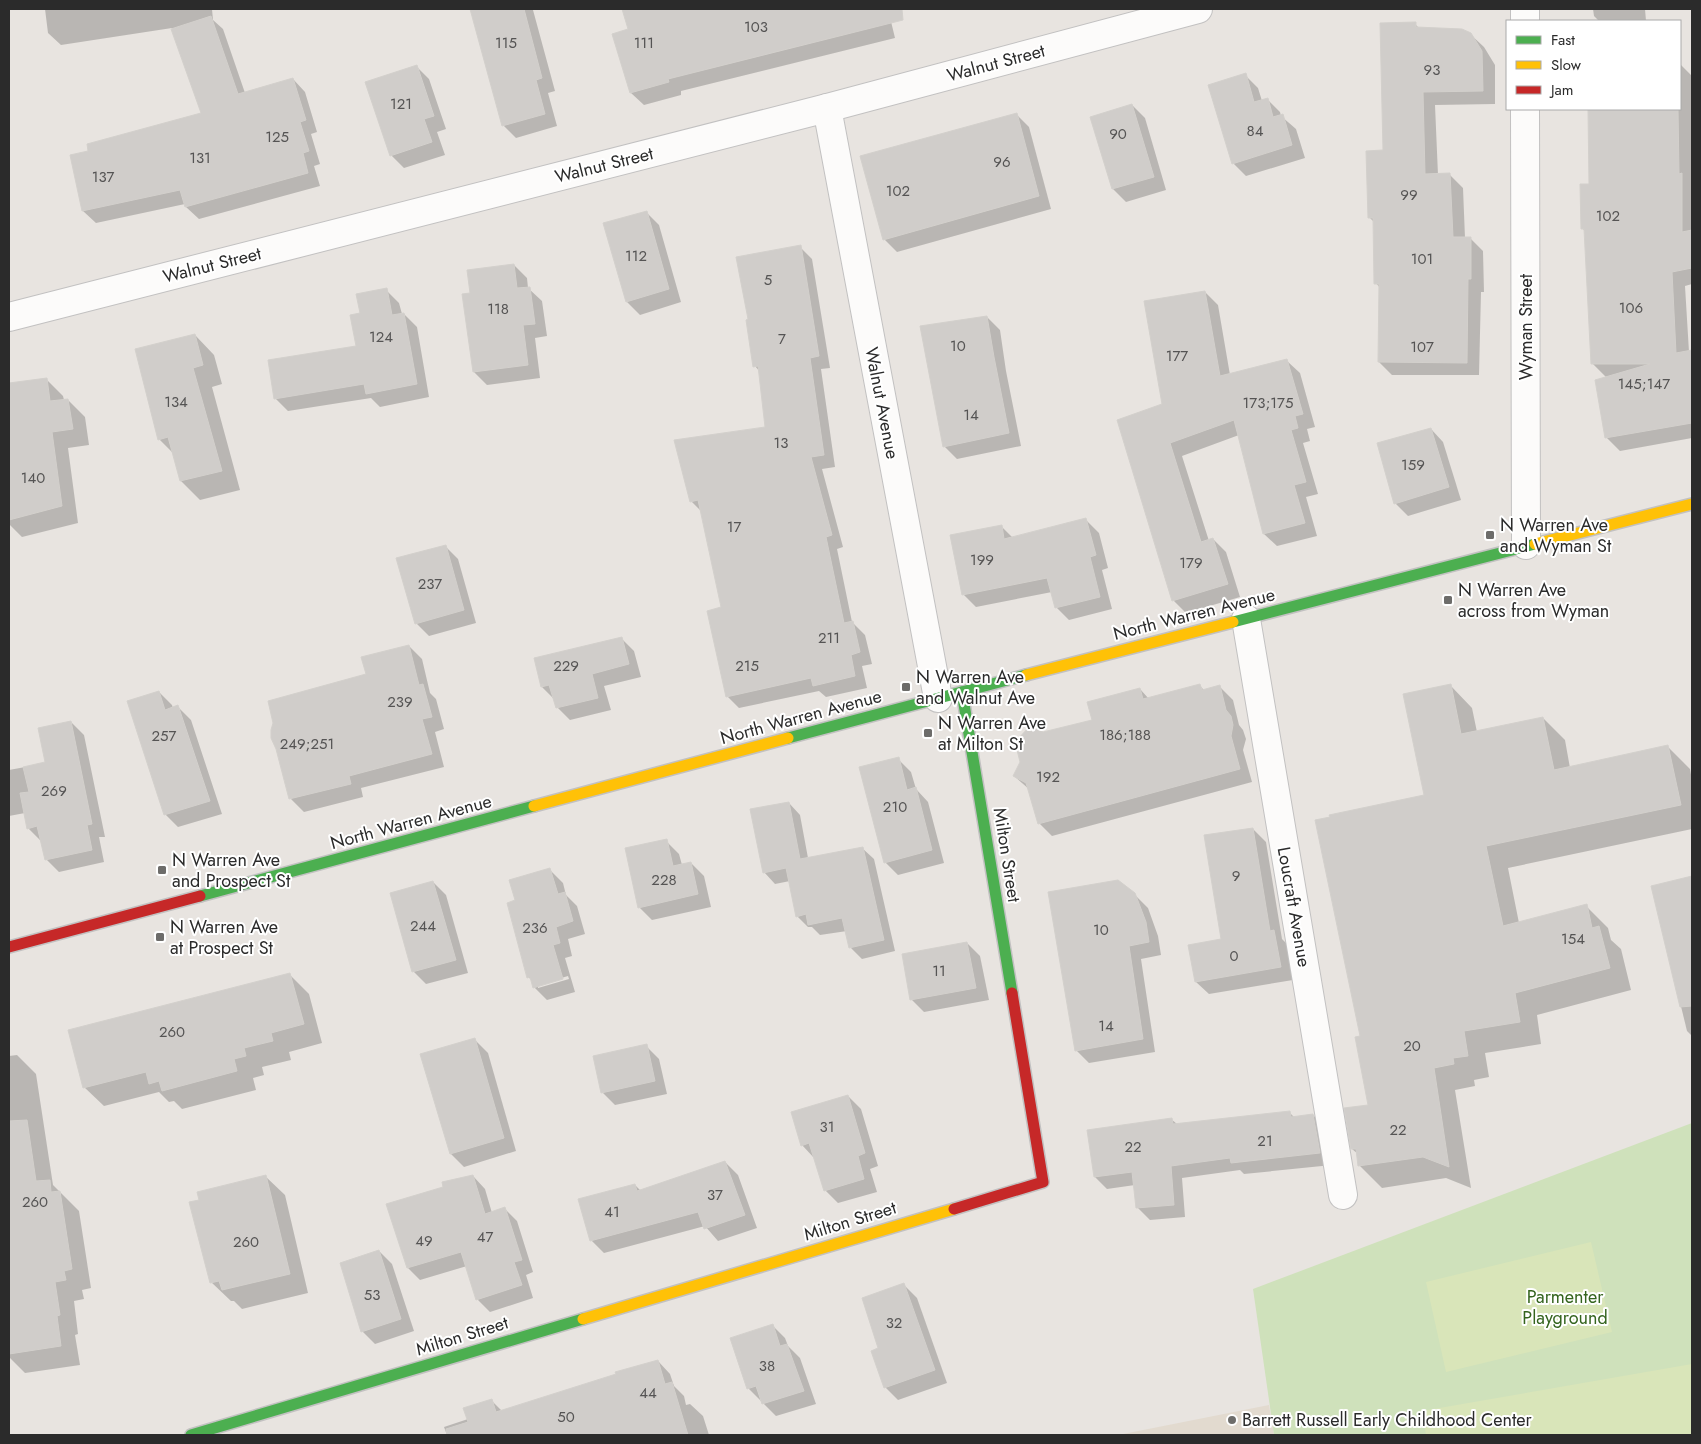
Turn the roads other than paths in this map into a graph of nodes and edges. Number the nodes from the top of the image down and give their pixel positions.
1 (1198, 9) edge
2 (827, 108) junction
3 (1525, 110) edge
4 (9, 317) edge
5 (1692, 504) edge
6 (1526, 545) junction
7 (1246, 619) junction
8 (950, 695) junction
9 (9, 947) edge
10 (1343, 1195) dead end
11 (191, 1435) edge

1 - 2 street, Walnut Street
2 - 4 street, Walnut Street
2 - 8 street, Walnut Avenue
3 - 6 street, Wyman Street
5 - 6 street, North Warren Avenue
6 - 7 street, North Warren Avenue
7 - 8 street, North Warren Avenue
7 - 10 street, Loucraft Avenue
8 - 9 street, North Warren Avenue
8 - 11 street, Milton Street

